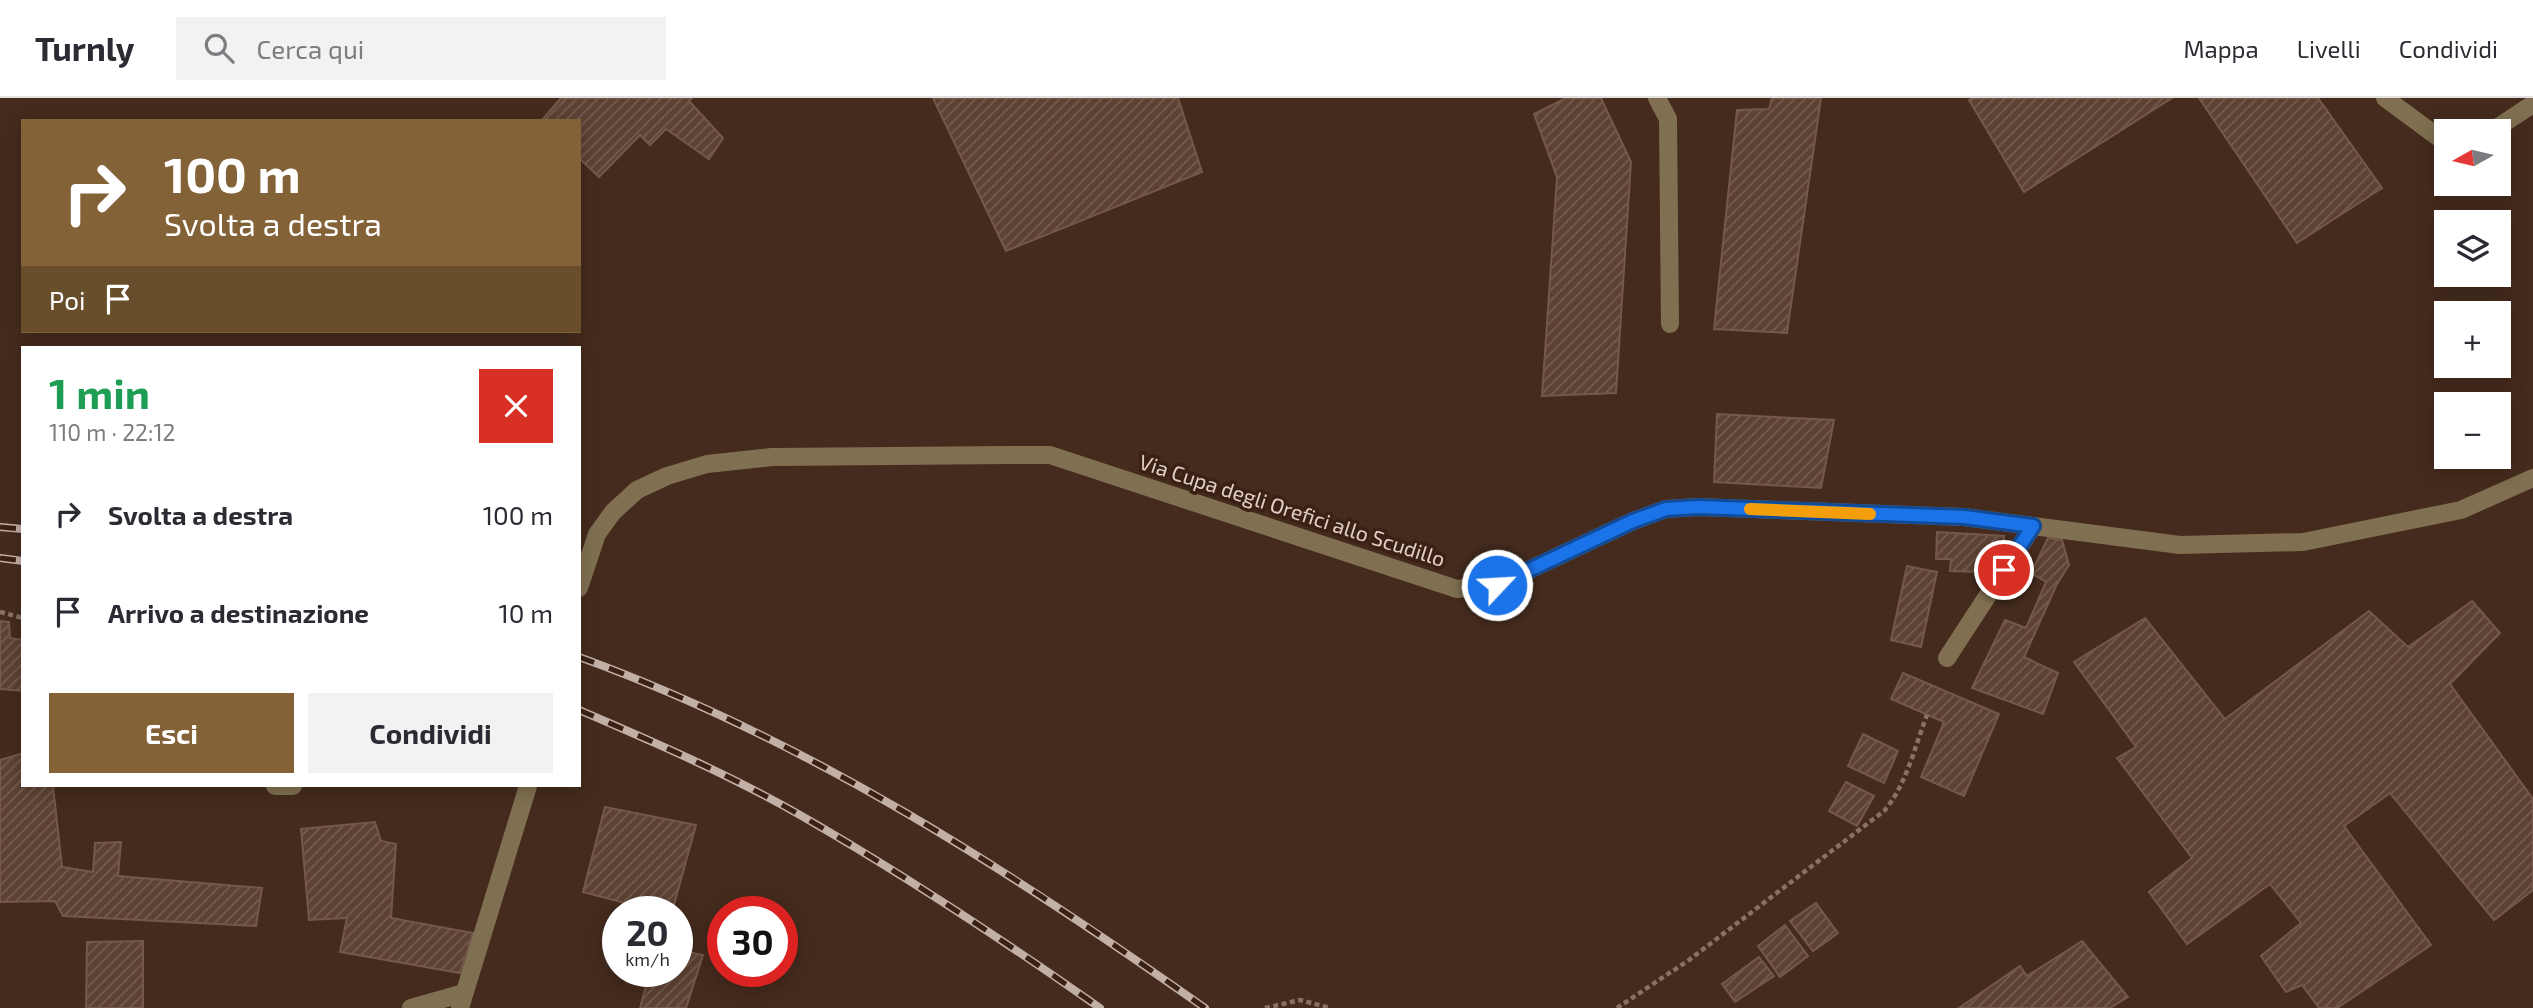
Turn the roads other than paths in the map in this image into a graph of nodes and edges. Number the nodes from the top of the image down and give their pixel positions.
1 (1657, 98) edge
2 (2385, 98) edge
3 (2533, 104) edge
4 (2510, 119) edge
5 (2434, 134) edge
6 (1670, 324) dead end
7 (2533, 478) edge
8 (2033, 526) junction
9 (581, 582) edge
10 (1948, 657) dead end
11 (528, 787) edge
12 (462, 1000) edge
13 (411, 1008) edge

1 - 6 street
2 - 5 street
3 - 4 street
7 - 8 street, Via Cupa degli Orefici allo Scudillo
8 - 9 street, Via Cupa degli Orefici allo Scudillo
8 - 10 street
11 - 12 street
12 - 13 street

